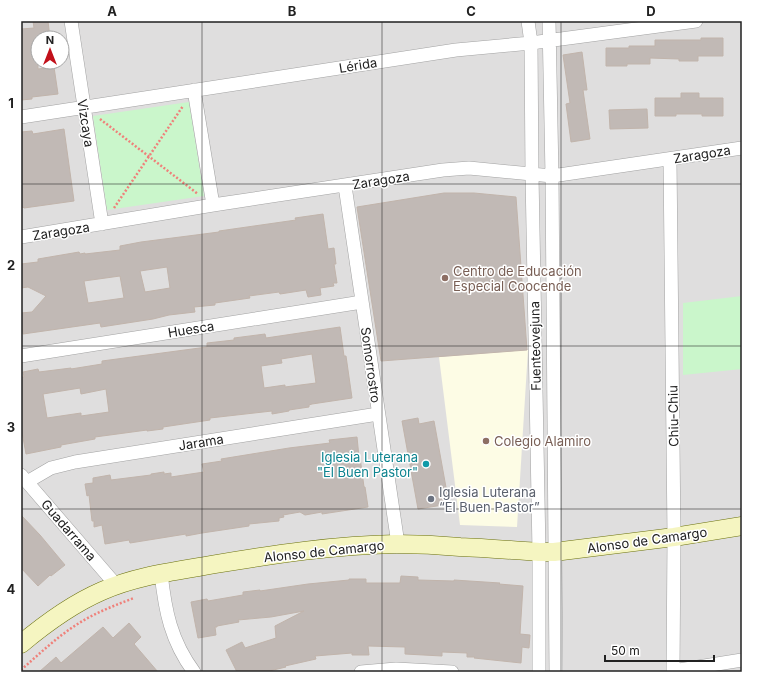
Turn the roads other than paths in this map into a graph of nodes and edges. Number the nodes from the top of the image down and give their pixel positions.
1 (71, 21) edge
2 (528, 21) edge
3 (549, 21) edge
4 (696, 21) edge
5 (549, 41) junction
6 (531, 43) junction
7 (194, 90) junction
8 (84, 107) junction
9 (21, 117) edge
10 (742, 148) edge
11 (670, 159) junction
12 (532, 174) junction
13 (552, 176) junction
14 (345, 186) junction
15 (213, 205) junction
16 (102, 224) junction
17 (21, 237) edge
18 (362, 302) junction
19 (21, 356) edge
20 (378, 414) junction
21 (24, 478) edge
22 (742, 526) edge
23 (674, 537) junction
24 (398, 544) junction
25 (546, 552) junction
26 (161, 574) junction
27 (116, 585) junction
28 (21, 644) edge
29 (742, 660) edge
30 (673, 671) edge
31 (194, 672) edge
32 (361, 672) edge
33 (452, 672) edge
34 (539, 672) edge
35 (556, 672) edge

1 - 8 street, Vizcaya
2 - 6 street, Fuenteovejuna
3 - 5 street, Fuenteovejuna
4 - 5 street, Lérida
5 - 6 street, Lérida
5 - 13 street, Fuenteovejuna
6 - 7 street, Lérida
6 - 12 street, Fuenteovejuna
7 - 8 street, Lérida
7 - 15 street
8 - 9 street, Lérida
8 - 16 street, Vizcaya
10 - 11 street, Zaragoza
11 - 13 street, Zaragoza
11 - 23 street, Chiu-Chiu
12 - 13 street, Zaragoza
12 - 14 street, Zaragoza
12 - 25 street, Fuenteovejuna
13 - 25 street, Fuenteovejuna
14 - 15 street, Zaragoza
14 - 18 street, Somorrostro
15 - 16 street, Zaragoza
16 - 17 street, Zaragoza
18 - 19 street, Huesca
18 - 20 street, Somorrostro
20 - 21 street, Jarama
20 - 24 street, Somorrostro
21 - 27 street, Guadarrama
22 - 23 street, Alonso de Camargo
23 - 25 street, Alonso de Camargo
23 - 30 street, Chiu-Chiu
24 - 25 street, Alonso de Camargo
24 - 26 street, Alonso de Camargo
25 - 34 street, Fuenteovejuna
25 - 35 street, Fuenteovejuna
26 - 27 street, Alonso de Camargo
26 - 31 street
27 - 28 street, Alonso de Camargo
29 - 30 street
32 - 33 street

